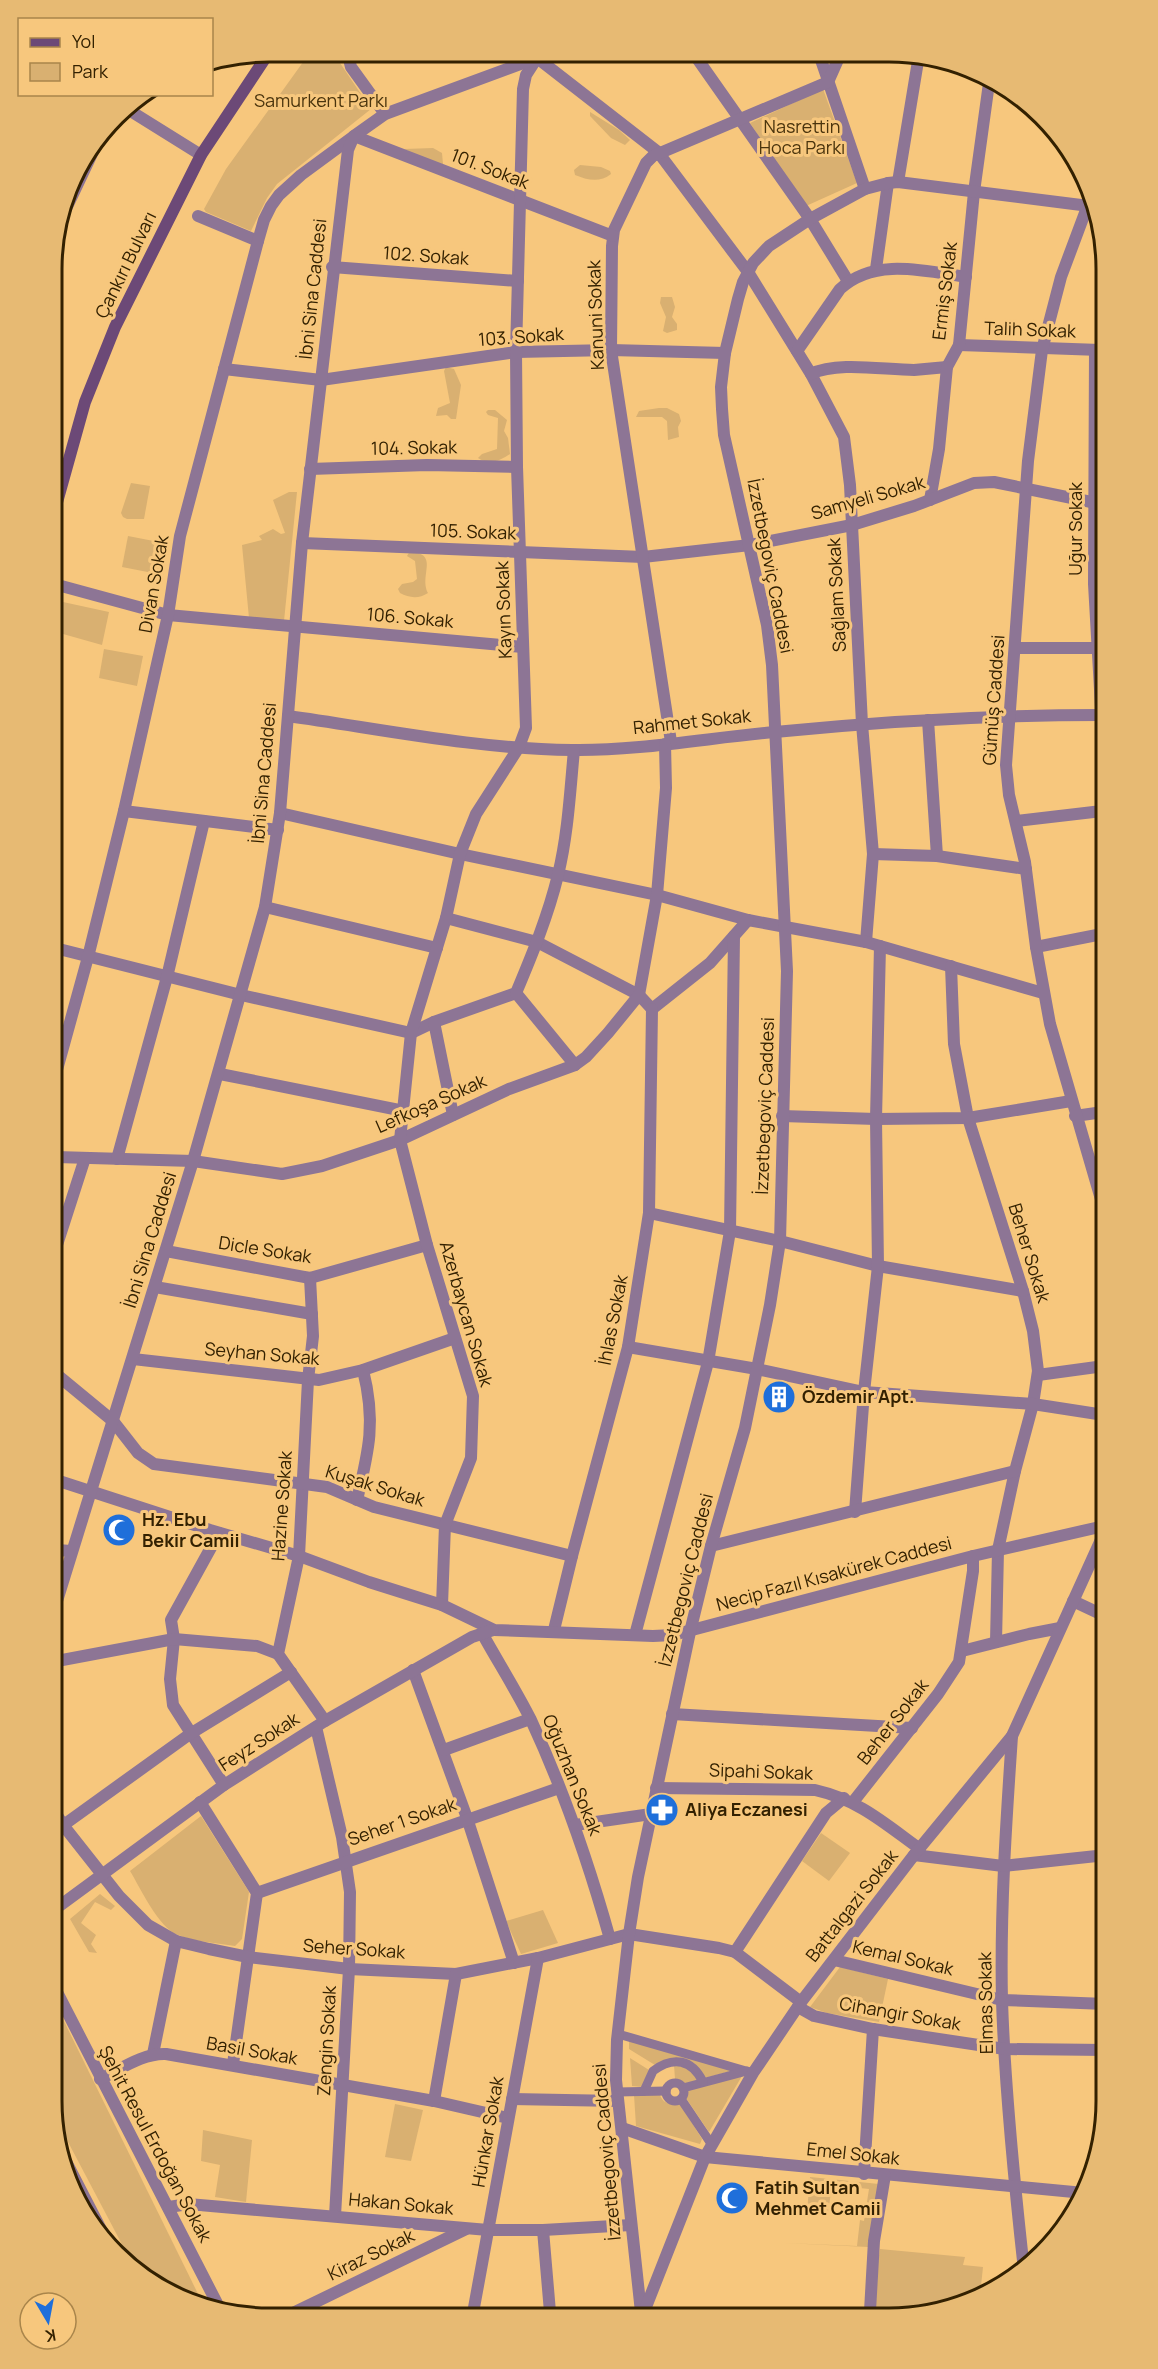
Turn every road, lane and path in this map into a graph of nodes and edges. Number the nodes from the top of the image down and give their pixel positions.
1 (263, 62) edge
2 (350, 62) edge
3 (516, 62) edge
4 (531, 62) edge
5 (543, 62) edge
6 (700, 62) edge
7 (822, 62) edge
8 (837, 62) edge
9 (917, 64) edge
10 (828, 82) junction
11 (988, 87) edge
12 (133, 112) edge
13 (385, 114) junction
14 (739, 119) junction
15 (354, 136) junction
16 (658, 152) junction
17 (201, 155) junction
18 (893, 183) junction
19 (865, 189) junction
20 (975, 192) junction
21 (522, 201) junction
22 (1086, 201) edge
23 (1088, 211) edge
24 (198, 216) dead end
25 (810, 219) junction
26 (612, 236) junction
27 (258, 241) junction
28 (333, 267) junction
29 (876, 269) junction
30 (748, 272) junction
31 (966, 277) junction
32 (518, 280) junction
33 (848, 281) junction
34 (959, 345) junction
35 (611, 350) junction
36 (1042, 350) junction
37 (1096, 350) edge
38 (797, 351) junction
39 (516, 352) junction
40 (725, 353) junction
41 (947, 367) junction
42 (224, 369) junction
43 (811, 374) junction
44 (321, 380) junction
45 (62, 459) edge
46 (517, 467) junction
47 (310, 469) junction
48 (1026, 491) junction
49 (930, 500) junction
50 (1096, 504) edge
51 (852, 525) junction
52 (302, 543) junction
53 (750, 545) junction
54 (520, 552) junction
55 (643, 557) junction
56 (62, 586) edge
57 (168, 615) junction
58 (294, 626) junction
59 (523, 647) junction
60 (1015, 648) junction
61 (1096, 648) edge
62 (1008, 715) junction
63 (1096, 715) edge
64 (288, 716) junction
65 (928, 720) junction
66 (862, 724) junction
67 (774, 732) junction
68 (668, 743) junction
69 (519, 747) junction
70 (574, 750) junction
71 (124, 811) junction
72 (1096, 812) edge
73 (280, 813) junction
74 (204, 821) junction
75 (1016, 821) junction
76 (278, 830) junction
77 (460, 854) junction
78 (873, 854) junction
79 (937, 856) junction
80 (1026, 869) junction
81 (558, 875) junction
82 (657, 895) junction
83 (265, 907) junction
84 (446, 918) junction
85 (748, 920) junction
86 (785, 926) junction
87 (1096, 935) edge
88 (734, 936) junction
89 (537, 942) junction
90 (866, 942) junction
91 (880, 946) junction
92 (1036, 947) junction
93 (436, 948) junction
94 (62, 950) edge
95 (88, 957) junction
96 (951, 966) junction
97 (167, 977) junction
98 (516, 993) junction
99 (1043, 993) junction
100 (241, 995) junction
101 (639, 995) junction
102 (652, 1009) junction
103 (434, 1022) junction
104 (62, 1028) edge
105 (411, 1033) junction
106 (575, 1065) junction
107 (220, 1074) junction
108 (1071, 1101) junction
109 (404, 1111) junction
110 (1096, 1113) edge
111 (453, 1115) junction
112 (782, 1116) junction
113 (1075, 1116) junction
114 (968, 1118) junction
115 (876, 1119) junction
116 (400, 1140) junction
117 (62, 1157) edge
118 (85, 1158) junction
119 (117, 1159) junction
120 (194, 1161) junction
121 (1096, 1184) edge
122 (649, 1214) junction
123 (62, 1229) edge
124 (730, 1231) junction
125 (780, 1241) junction
126 (427, 1245) junction
127 (165, 1251) junction
128 (878, 1266) junction
129 (310, 1278) junction
130 (154, 1287) junction
131 (1023, 1291) junction
132 (312, 1314) junction
133 (455, 1338) junction
134 (628, 1347) junction
135 (133, 1359) junction
136 (708, 1362) junction
137 (1096, 1366) edge
138 (363, 1370) junction
139 (757, 1370) junction
140 (1038, 1375) junction
141 (62, 1379) edge
142 (308, 1380) junction
143 (864, 1392) junction
144 (1033, 1404) junction
145 (1096, 1414) edge
146 (113, 1421) junction
147 (1015, 1471) junction
148 (62, 1481) edge
149 (303, 1484) junction
150 (91, 1490) junction
151 (357, 1500) junction
152 (855, 1512) junction
153 (445, 1524) junction
154 (1096, 1528) edge
155 (219, 1533) junction
156 (711, 1546) junction
157 (62, 1550) edge
158 (998, 1550) junction
159 (71, 1551) junction
160 (1096, 1551) edge
161 (299, 1556) junction
162 (572, 1556) junction
163 (973, 1556) junction
164 (62, 1583) edge
165 (1073, 1601) junction
166 (442, 1605) junction
167 (1096, 1612) edge
168 (1060, 1628) junction
169 (554, 1630) junction
170 (488, 1631) junction
171 (690, 1632) junction
172 (635, 1635) junction
173 (174, 1639) junction
174 (996, 1642) junction
175 (962, 1651) junction
176 (278, 1654) junction
177 (62, 1660) edge
178 (413, 1670) junction
179 (291, 1672) junction
180 (672, 1714) junction
181 (530, 1719) junction
182 (320, 1724) junction
183 (912, 1728) junction
184 (190, 1734) junction
185 (1012, 1736) junction
186 (444, 1750) junction
187 (224, 1785) junction
188 (560, 1788) junction
189 (656, 1788) junction
190 (848, 1800) junction
191 (200, 1802) junction
192 (651, 1814) junction
193 (467, 1818) junction
194 (62, 1821) edge
195 (575, 1825) junction
196 (62, 1827) edge
197 (917, 1852) junction
198 (1096, 1856) edge
199 (346, 1861) junction
200 (1003, 1866) junction
201 (101, 1875) junction
202 (257, 1893) junction
203 (62, 1904) edge
204 (628, 1934) junction
205 (610, 1939) junction
206 (176, 1941) junction
207 (735, 1952) junction
208 (248, 1957) junction
209 (538, 1959) junction
210 (834, 1960) junction
211 (514, 1963) junction
212 (349, 1969) junction
213 (456, 1974) junction
214 (1002, 2000) junction
215 (62, 2002) edge
216 (1096, 2004) edge
217 (800, 2005) junction
218 (873, 2029) junction
219 (618, 2034) junction
220 (1005, 2049) junction
221 (1096, 2050) edge
222 (153, 2054) junction
223 (672, 2062) junction
224 (233, 2064) junction
225 (750, 2072) junction
226 (100, 2079) junction
227 (703, 2082) junction
228 (342, 2086) junction
229 (678, 2086) junction
230 (644, 2091) junction
231 (666, 2091) junction
232 (618, 2096) junction
233 (512, 2098) junction
234 (681, 2099) junction
235 (434, 2101) junction
236 (508, 2118) junction
237 (622, 2128) junction
238 (712, 2145) junction
239 (705, 2157) junction
240 (864, 2174) junction
241 (885, 2175) junction
242 (1013, 2187) junction
243 (1075, 2192) edge
244 (169, 2207) junction
245 (335, 2216) junction
246 (631, 2225) junction
247 (467, 2228) junction
248 (489, 2230) junction
249 (543, 2230) junction
250 (1023, 2259) edge
251 (216, 2301) edge
252 (303, 2308) edge
253 (473, 2308) edge
254 (550, 2308) edge
255 (642, 2308) edge
256 (645, 2308) edge
257 (870, 2308) edge

1 - 17 main road, Çankırı Bulvarı
2 - 13 street
3 - 13 street
4 - 21 street, Kayın Sokak
5 - 16 street, Sağlam Sokak
6 - 14 street
7 - 10 street
8 - 10 street
9 - 18 street
10 - 14 street
10 - 19 street
11 - 20 street, Ermiş Sokak
12 - 17 street
13 - 15 street
14 - 16 street
14 - 25 street
15 - 21 street, 101. Sokak
15 - 27 street, Divan Sokak
15 - 28 street, İbni Sina Caddesi
16 - 26 street, Kanuni Sokak
16 - 30 street, Sağlam Sokak
17 - 45 main road, Çankırı Bulvarı
18 - 19 street, İzzetbegoviç Caddesi
18 - 20 street, İzzetbegoviç Caddesi
18 - 29 street
19 - 25 street, İzzetbegoviç Caddesi
20 - 22 street, İzzetbegoviç Caddesi
20 - 31 street, Ermiş Sokak
21 - 26 street, 101. Sokak
21 - 32 street, Kayın Sokak
23 - 36 street, Gümüş Caddesi
24 - 27 street
25 - 30 street, İzzetbegoviç Caddesi
25 - 33 street
26 - 35 street, Kanuni Sokak
27 - 42 street, Divan Sokak
28 - 32 street, 102. Sokak
28 - 44 street, İbni Sina Caddesi
29 - 31 street
29 - 33 street
30 - 38 street, Sağlam Sokak
30 - 40 street, İzzetbegoviç Caddesi
31 - 34 street, Ermiş Sokak
32 - 39 street, Kayın Sokak
33 - 38 street
34 - 36 street, Talih Sokak
34 - 41 street, Ermiş Sokak
35 - 39 street, 103. Sokak
35 - 40 street, 103. Sokak
35 - 55 street, Kanuni Sokak
36 - 37 street, Talih Sokak
36 - 48 street, Gümüş Caddesi
38 - 43 street, Sağlam Sokak
39 - 44 street, 103. Sokak
39 - 46 street, Kayın Sokak
40 - 53 street, İzzetbegoviç Caddesi
41 - 43 street
41 - 49 street, Ermiş Sokak
42 - 44 street, 103. Sokak
42 - 57 street, Divan Sokak
43 - 51 street, Sağlam Sokak
44 - 47 street, İbni Sina Caddesi
46 - 47 street, 104. Sokak
46 - 54 street, Kayın Sokak
47 - 52 street, İbni Sina Caddesi
48 - 49 street, Samyeli Sokak
48 - 50 street, Samyeli Sokak
48 - 60 street, Gümüş Caddesi
49 - 51 street, Samyeli Sokak
51 - 53 street, Samyeli Sokak
51 - 66 street, Sağlam Sokak
52 - 54 street, 105. Sokak
52 - 58 street, İbni Sina Caddesi
53 - 55 street, Samyeli Sokak
53 - 67 street, İzzetbegoviç Caddesi
54 - 55 street, 105. Sokak
54 - 59 street, Kayın Sokak
55 - 68 street, Kanuni Sokak
56 - 57 street, 106. Sokak
57 - 58 street, 106. Sokak
57 - 71 street, Divan Sokak
58 - 59 street, 106. Sokak
58 - 64 street, İbni Sina Caddesi
59 - 69 street, Kayın Sokak
60 - 61 street
60 - 62 street, Gümüş Caddesi
62 - 63 street, Rahmet Sokak
62 - 65 street, Rahmet Sokak
62 - 75 street, Gümüş Caddesi
64 - 69 street, Rahmet Sokak
64 - 73 street, İbni Sina Caddesi
65 - 66 street, Rahmet Sokak
65 - 79 street
66 - 67 street, Rahmet Sokak
66 - 78 street, Sağlam Sokak
67 - 68 street, Rahmet Sokak
67 - 86 street, İzzetbegoviç Caddesi
68 - 70 street, Rahmet Sokak
68 - 82 street, Kanuni Sokak
69 - 70 street, Rahmet Sokak
69 - 77 street, Kayın Sokak
70 - 81 street
71 - 74 street
71 - 95 street, Divan Sokak
72 - 75 street
73 - 76 street, İbni Sina Caddesi
73 - 77 street
74 - 76 street
74 - 97 street
75 - 80 street, Gümüş Caddesi
76 - 83 street, İbni Sina Caddesi
77 - 81 street
77 - 84 street, Kayın Sokak
78 - 79 street
78 - 90 street, Sağlam Sokak
79 - 80 street
80 - 92 street, Gümüş Caddesi
81 - 82 street
81 - 89 street
82 - 85 street
82 - 101 street, Kanuni Sokak
83 - 93 street
83 - 100 street, İbni Sina Caddesi
84 - 89 street
84 - 93 street, Kayın Sokak
85 - 86 street
85 - 88 street
86 - 90 street
86 - 112 street, İzzetbegoviç Caddesi
87 - 92 street
88 - 102 street
88 - 124 street
89 - 98 street
89 - 101 street
90 - 91 street
91 - 96 street
91 - 115 street
92 - 99 street, Gümüş Caddesi
93 - 105 street, Kayın Sokak
94 - 95 street
95 - 97 street
95 - 104 street, Divan Sokak
96 - 99 street
96 - 114 street, Beher Sokak
97 - 100 street
97 - 119 street
98 - 103 street
98 - 106 street
99 - 108 street, Gümüş Caddesi
100 - 105 street
100 - 107 street, İbni Sina Caddesi
101 - 102 street
101 - 106 street, Lefkoşa Sokak
102 - 122 street, İhlas Sokak
103 - 105 street
103 - 111 street
105 - 109 street, Kayın Sokak
106 - 111 street, Lefkoşa Sokak
107 - 109 street
107 - 120 street, İbni Sina Caddesi
108 - 113 street, Gümüş Caddesi
108 - 114 street
109 - 116 street, Kayın Sokak
110 - 113 street
111 - 116 street, Lefkoşa Sokak
112 - 115 street
112 - 125 street, İzzetbegoviç Caddesi
113 - 121 street, Gümüş Caddesi
114 - 115 street
114 - 131 street, Beher Sokak
115 - 128 street
116 - 120 street, Lefkoşa Sokak
116 - 126 street, Azerbaycan Sokak
117 - 118 street, Lefkoşa Sokak
118 - 119 street, Lefkoşa Sokak
118 - 123 street
119 - 120 street, Lefkoşa Sokak
120 - 127 street, İbni Sina Caddesi
122 - 124 street
122 - 134 street, İhlas Sokak
124 - 125 street
124 - 136 street
125 - 128 street
125 - 139 street, İzzetbegoviç Caddesi
126 - 129 street, Dicle Sokak
126 - 133 street, Azerbaycan Sokak
127 - 129 street, Dicle Sokak
127 - 130 street, İbni Sina Caddesi
128 - 131 street
128 - 143 street
129 - 132 street, Hazine Sokak
130 - 132 street
130 - 135 street, İbni Sina Caddesi
131 - 140 street, Beher Sokak
132 - 142 street, Hazine Sokak
133 - 138 street, Seyhan Sokak
133 - 153 street, Azerbaycan Sokak
134 - 136 street
134 - 162 street, İhlas Sokak
135 - 142 street, Seyhan Sokak
135 - 146 street, İbni Sina Caddesi
136 - 139 street
136 - 172 street
137 - 140 street
138 - 142 street, Seyhan Sokak
138 - 151 street
139 - 143 street
139 - 156 street, İzzetbegoviç Caddesi
140 - 144 street, Beher Sokak
141 - 146 street, Kuşak Sokak
142 - 149 street, Hazine Sokak
143 - 144 street
143 - 152 street
144 - 145 street
144 - 147 street, Beher Sokak
146 - 149 street, Kuşak Sokak
146 - 150 street, İbni Sina Caddesi
147 - 152 street
147 - 158 street, Beher Sokak
148 - 150 street, Necip Fazıl Kısakürek Caddesi
149 - 151 street, Kuşak Sokak
149 - 161 street, Hazine Sokak
150 - 155 street, Necip Fazıl Kısakürek Caddesi
150 - 159 street, İbni Sina Caddesi
151 - 153 street, Kuşak Sokak
152 - 156 street
153 - 162 street, Kuşak Sokak
153 - 166 street, Azerbaycan Sokak
154 - 158 street, Necip Fazıl Kısakürek Caddesi
155 - 161 street, Necip Fazıl Kısakürek Caddesi
155 - 173 street
156 - 171 street, İzzetbegoviç Caddesi
157 - 159 street
158 - 163 street, Necip Fazıl Kısakürek Caddesi
158 - 174 street, Beher Sokak
159 - 164 street, İbni Sina Caddesi
160 - 165 street, Battalgazi Sokak
161 - 166 street, Necip Fazıl Kısakürek Caddesi
161 - 176 street, Hazine Sokak
162 - 169 street, İhlas Sokak
163 - 171 street, Necip Fazıl Kısakürek Caddesi
163 - 175 street, Beher Sokak
165 - 167 street
165 - 168 street, Battalgazi Sokak
166 - 170 street, Necip Fazıl Kısakürek Caddesi
168 - 174 street
168 - 185 street, Battalgazi Sokak
169 - 170 street, Necip Fazıl Kısakürek Caddesi
169 - 172 street, Necip Fazıl Kısakürek Caddesi
170 - 178 street, Feyz Sokak
170 - 181 street, Oğuzhan Sokak
171 - 172 street, Necip Fazıl Kısakürek Caddesi
171 - 180 street, İzzetbegoviç Caddesi
173 - 176 street
173 - 177 street
173 - 184 street
174 - 175 street
175 - 183 street, Beher Sokak
176 - 179 street
178 - 182 street, Feyz Sokak
178 - 186 street
179 - 182 street
179 - 184 street
180 - 183 street
180 - 189 street, İzzetbegoviç Caddesi
181 - 186 street
181 - 188 street, Oğuzhan Sokak
182 - 187 street, Feyz Sokak
182 - 199 street, Zengin Sokak
183 - 190 street, Beher Sokak
184 - 187 street
184 - 194 street
185 - 197 street, Battalgazi Sokak
185 - 200 street, Elmas Sokak
186 - 193 street
187 - 191 street, Feyz Sokak
188 - 193 street, Seher 1 Sokak
188 - 195 street, Oğuzhan Sokak
189 - 190 street, Sipahi Sokak
189 - 192 street, İzzetbegoviç Caddesi
190 - 197 street, Sipahi Sokak
190 - 207 street, Beher Sokak
191 - 201 street, Feyz Sokak
191 - 202 street
192 - 195 street
192 - 204 street, İzzetbegoviç Caddesi
193 - 199 street, Seher 1 Sokak
193 - 211 street
195 - 205 street, Oğuzhan Sokak
196 - 201 street, Seher Sokak
197 - 200 street
197 - 210 street, Battalgazi Sokak
198 - 200 street
199 - 202 street, Seher 1 Sokak
199 - 212 street, Zengin Sokak
200 - 214 street, Elmas Sokak
201 - 203 street, Feyz Sokak
201 - 206 street, Seher Sokak
202 - 208 street
204 - 205 street, Seher Sokak
204 - 207 street, Cihangir Sokak
204 - 219 street, İzzetbegoviç Caddesi
205 - 209 street, Seher Sokak
206 - 208 street, Seher Sokak
206 - 222 street
207 - 217 street, Cihangir Sokak
208 - 212 street, Seher Sokak
208 - 224 street
209 - 211 street, Seher Sokak
209 - 233 street, Hünkar Sokak
210 - 214 street, Kemal Sokak
210 - 217 street, Battalgazi Sokak
211 - 213 street, Seher Sokak
212 - 213 street, Seher Sokak
212 - 228 street, Zengin Sokak
213 - 235 street
214 - 216 street, Kemal Sokak
214 - 220 street, Elmas Sokak
215 - 226 street, Şehit Resul Erdoğan Sokak
217 - 218 street, Cihangir Sokak
217 - 225 street, Battalgazi Sokak
218 - 220 street, Cihangir Sokak
218 - 240 street
219 - 225 street
219 - 232 street, İzzetbegoviç Caddesi
220 - 221 street, Cihangir Sokak
220 - 242 street, Elmas Sokak
222 - 224 street, Basil Sokak
222 - 226 street
223 - 227 street
223 - 229 street
223 - 230 street
224 - 228 street, Basil Sokak
225 - 227 street
225 - 238 street, Battalgazi Sokak
226 - 244 street, Şehit Resul Erdoğan Sokak
227 - 229 street
228 - 235 street, Basil Sokak
228 - 245 street, Zengin Sokak
229 - 231 street
229 - 234 street
230 - 231 street
230 - 232 street
231 - 234 street
232 - 233 street
232 - 237 street, İzzetbegoviç Caddesi
233 - 236 street, Hünkar Sokak
234 - 238 street
235 - 236 street, Basil Sokak
236 - 248 street, Hünkar Sokak
237 - 239 street, Emel Sokak
237 - 246 street, İzzetbegoviç Caddesi
238 - 239 street, Battalgazi Sokak
239 - 240 street, Emel Sokak
239 - 256 street, Battalgazi Sokak
240 - 241 street, Emel Sokak
241 - 242 street, Emel Sokak
241 - 257 street
242 - 243 street, Emel Sokak
242 - 250 street, Elmas Sokak
244 - 245 street, Hakan Sokak
244 - 251 street, Şehit Resul Erdoğan Sokak
245 - 247 street, Hakan Sokak
246 - 249 street, Hakan Sokak
246 - 255 street, İzzetbegoviç Caddesi
247 - 248 street, Hakan Sokak
247 - 252 street, Kiraz Sokak
248 - 249 street, Hakan Sokak
248 - 253 street, Hünkar Sokak
249 - 254 street

